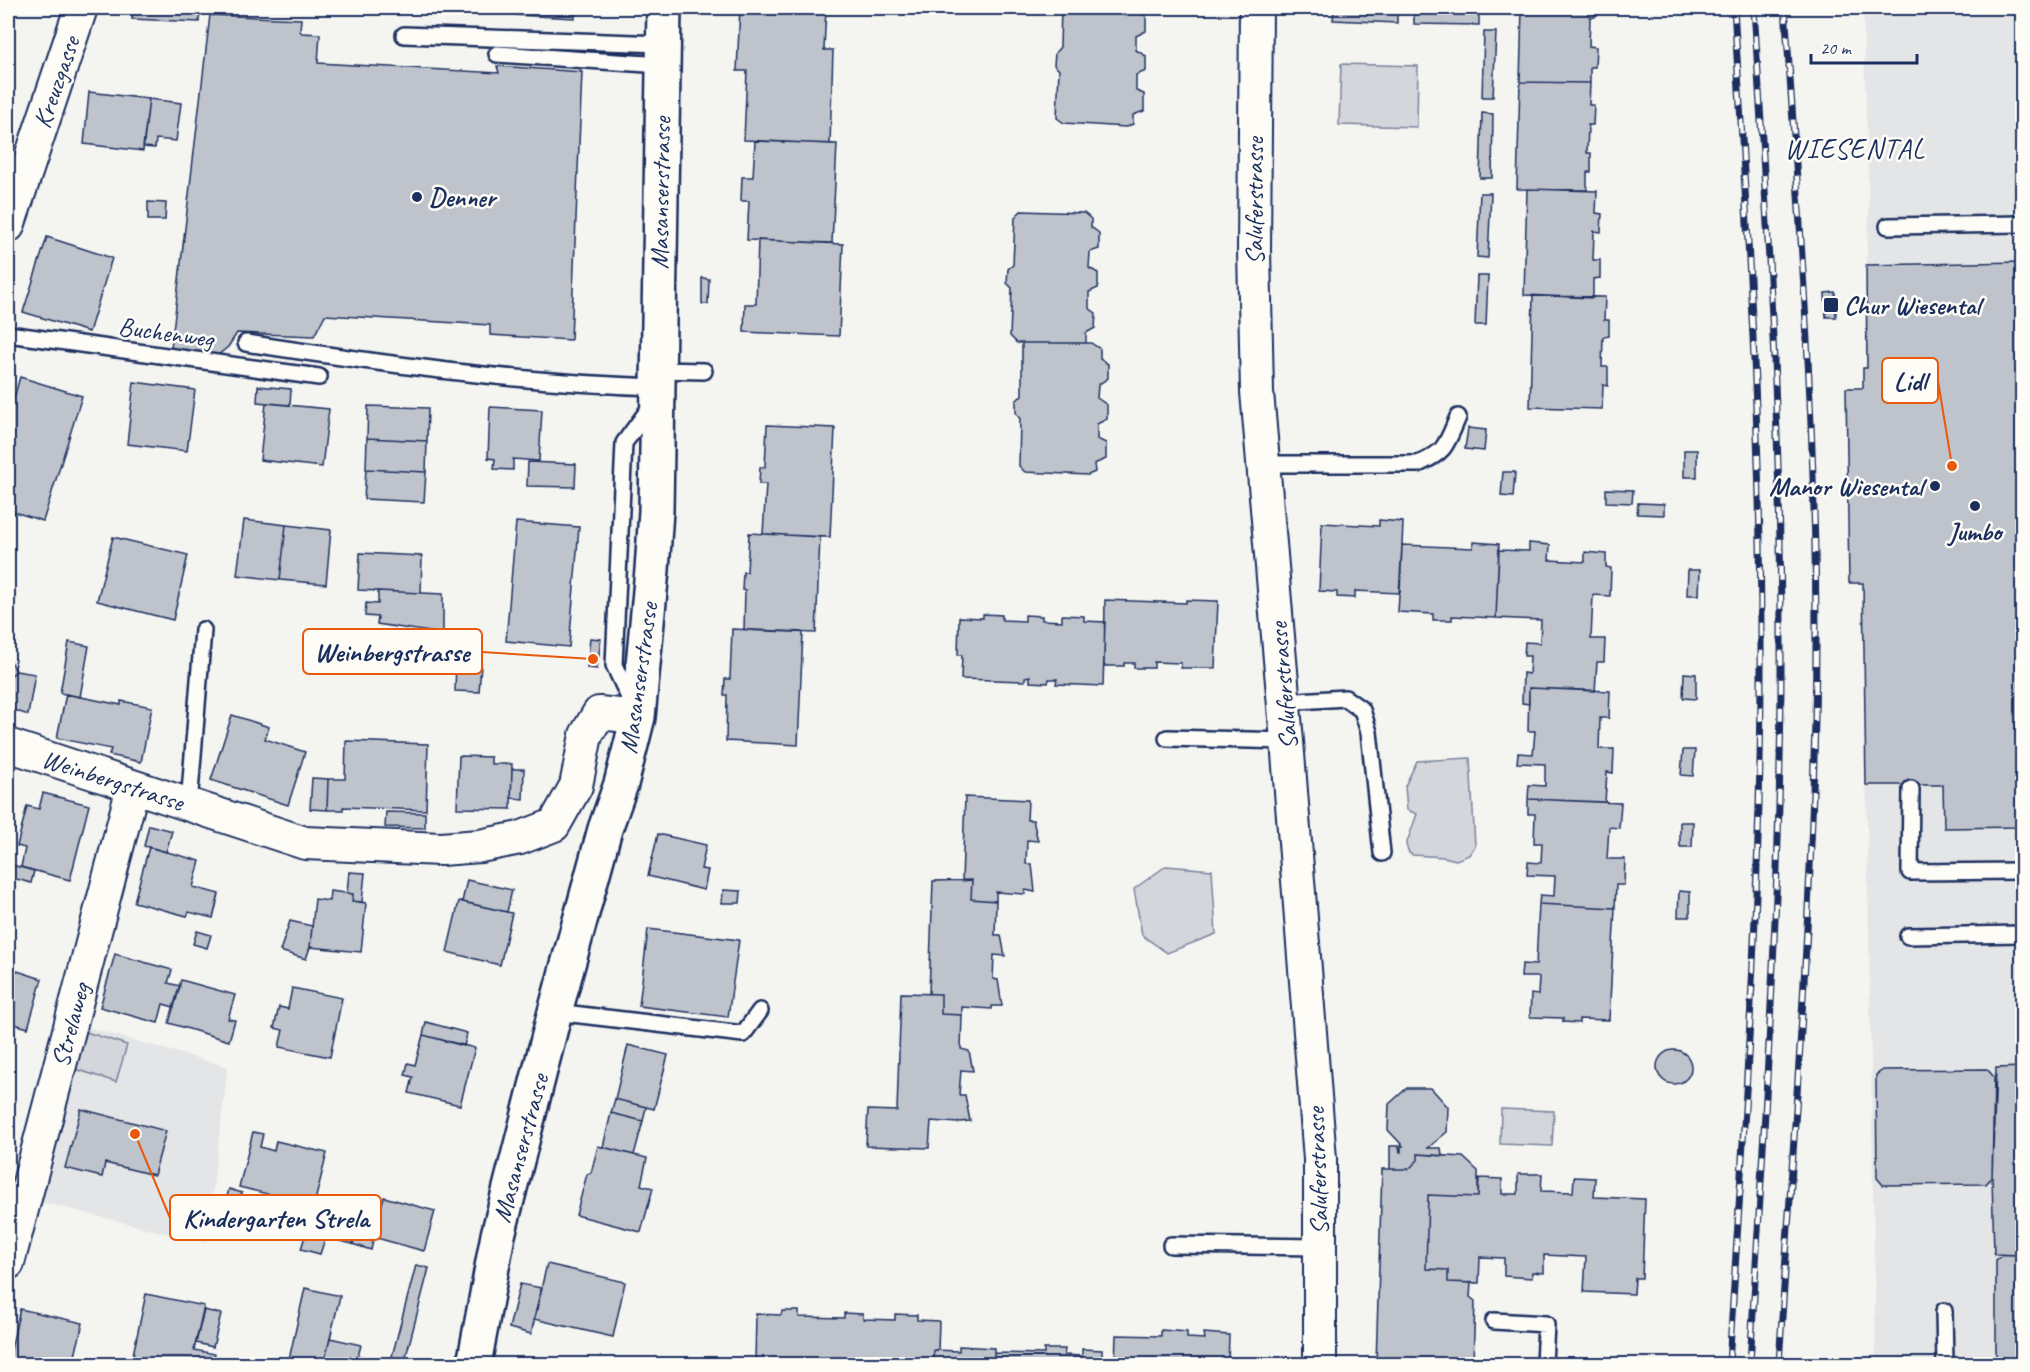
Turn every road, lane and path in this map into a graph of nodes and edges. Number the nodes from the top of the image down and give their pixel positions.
1 (81, 8) edge
2 (664, 8) edge
3 (1256, 8) edge
4 (404, 35) dead end
5 (497, 54) dead end
6 (663, 55) junction
7 (2022, 224) edge
8 (8, 226) edge
9 (1888, 226) dead end
10 (8, 334) edge
11 (246, 343) dead end
12 (704, 371) dead end
13 (319, 377) dead end
14 (658, 385) junction
15 (1458, 417) dead end
16 (1263, 464) junction
17 (203, 630) dead end
18 (1283, 702) junction
19 (638, 717) junction
20 (1167, 738) dead end
21 (1287, 741) junction
22 (8, 746) edge
23 (134, 787) junction
24 (1911, 789) dead end
25 (189, 805) junction
26 (1382, 853) dead end
27 (2022, 871) edge
28 (2022, 934) edge
29 (1908, 936) dead end
30 (760, 1011) dead end
31 (555, 1012) junction
32 (1171, 1245) dead end
33 (1320, 1247) junction
34 (8, 1263) edge
35 (1944, 1311) dead end
36 (1494, 1320) dead end
37 (474, 1365) edge
38 (1320, 1365) edge
39 (1544, 1365) edge
40 (1945, 1365) edge

1 - 8 street, Kreuzgasse
2 - 6 main road, Masanserstrasse
3 - 16 street, Saluferstrasse
4 - 6 lane
5 - 6 lane
6 - 14 main road, Masanserstrasse
7 - 9 lane
10 - 13 lane, Buchenweg
11 - 14 lane
12 - 14 lane
14 - 19 main road, Masanserstrasse
15 - 16 lane
16 - 18 street, Saluferstrasse
17 - 25 lane
18 - 21 street, Saluferstrasse
18 - 26 lane
19 - 25 street, Weinbergstrasse
19 - 31 main road, Masanserstrasse
20 - 21 lane
21 - 33 street, Saluferstrasse
22 - 23 street, Weinbergstrasse
23 - 25 street, Weinbergstrasse
23 - 34 street, Strelaweg
24 - 27 lane
28 - 29 lane
30 - 31 lane
31 - 37 main road, Masanserstrasse
32 - 33 lane
33 - 38 street, Saluferstrasse
35 - 40 lane
36 - 39 lane

